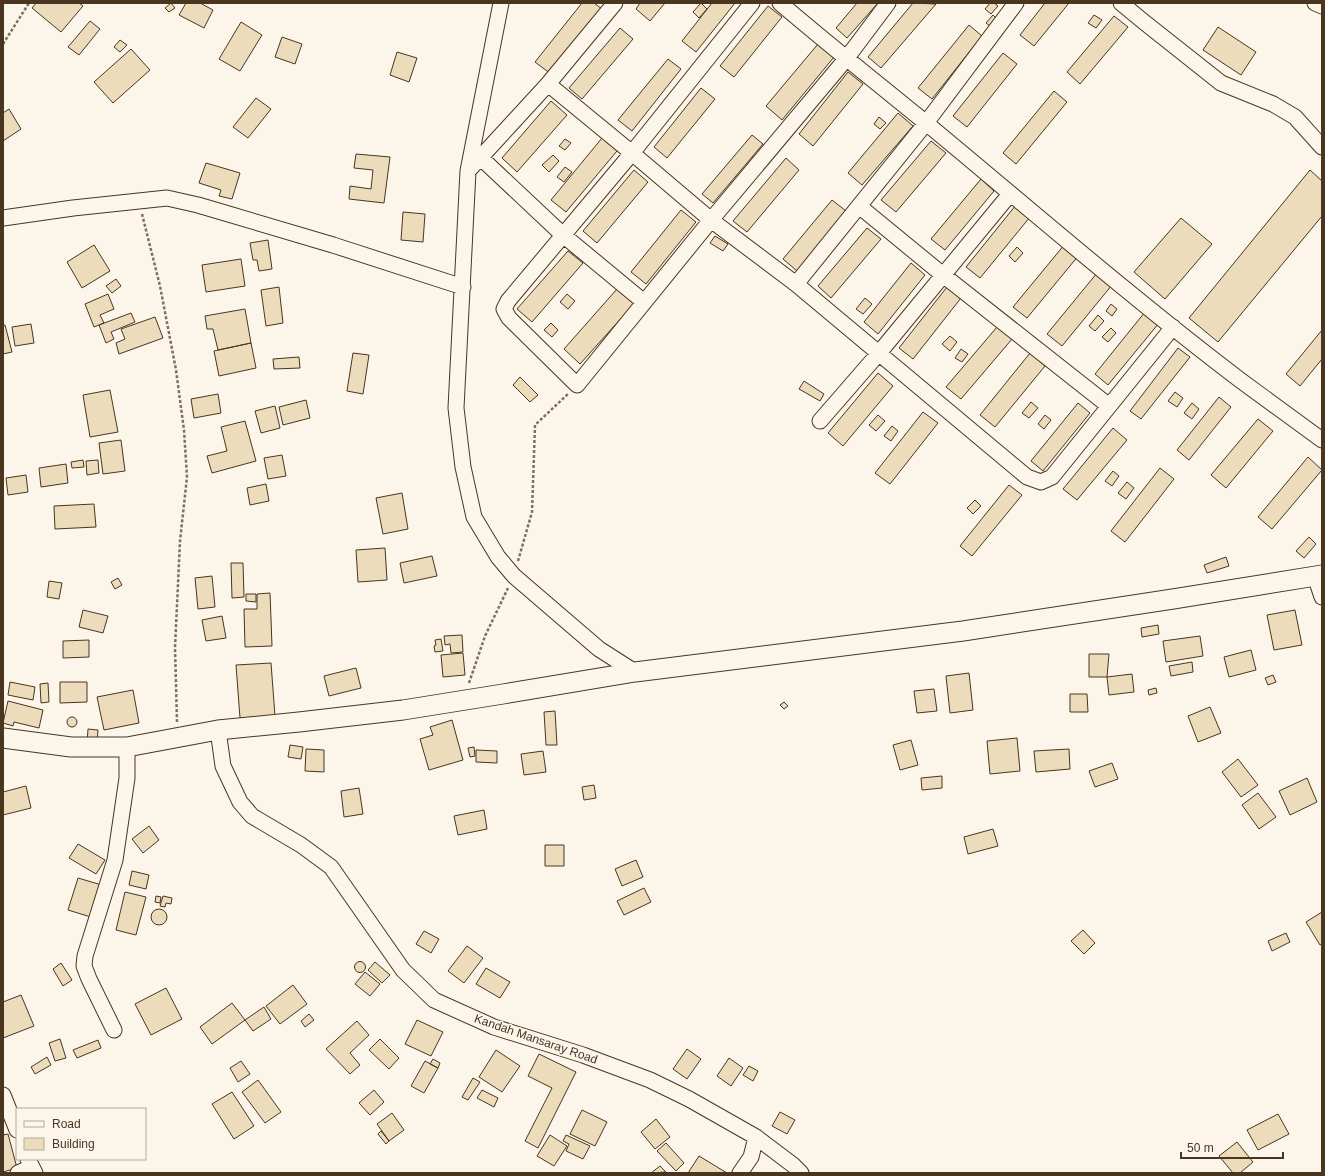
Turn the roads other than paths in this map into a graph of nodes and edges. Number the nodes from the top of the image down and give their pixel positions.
1 (501, 3) edge
2 (615, 3) edge
3 (752, 3) edge
4 (780, 3) edge
5 (888, 3) edge
6 (1016, 3) edge
7 (1122, 3) edge
8 (1315, 3) edge
9 (1322, 6) edge
10 (846, 59) junction
11 (548, 84) junction
12 (926, 123) junction
13 (1322, 147) edge
14 (632, 153) junction
15 (481, 158) junction
16 (468, 171) junction
17 (1010, 194) junction
18 (859, 206) junction
19 (3, 218) edge
20 (711, 220) junction
21 (563, 235) junction
22 (943, 275) junction
23 (796, 284) junction
24 (463, 287) junction
25 (644, 302) junction
26 (1173, 327) junction
27 (879, 353) junction
28 (1109, 406) junction
29 (820, 421) dead end
30 (1322, 440) edge
31 (1319, 575) edge
32 (1322, 597) edge
33 (635, 672) junction
34 (218, 730) junction
35 (3, 738) edge
36 (127, 747) junction
37 (114, 1030) dead end
38 (3, 1095) edge
39 (16, 1128) edge
40 (756, 1137) junction
41 (32, 1166) edge
42 (18, 1173) edge
43 (740, 1173) edge
44 (801, 1173) edge

1 - 16 street
2 - 11 street
3 - 14 street
4 - 10 street
5 - 10 street
6 - 12 street
7 - 13 street
8 - 9 street
10 - 12 street
10 - 20 street
11 - 14 street
11 - 15 street
12 - 17 street
12 - 18 street
14 - 20 street
14 - 21 street
15 - 16 street
15 - 21 street
16 - 24 street
17 - 22 street
17 - 26 street
18 - 22 street
18 - 23 street
19 - 24 street
20 - 23 street
20 - 25 street
21 - 25 street
21 - 25 street
22 - 27 street
22 - 28 street
23 - 27 street
24 - 33 street
26 - 28 street
26 - 30 street
27 - 28 street
27 - 29 street
31 - 32 street
31 - 33 main road
33 - 34 main road
34 - 36 main road
34 - 40 street, Kandah Mansaray Road
35 - 36 main road
36 - 37 street
38 - 39 street
40 - 43 street
40 - 44 street, Kandah Mansaray Road
41 - 42 street

